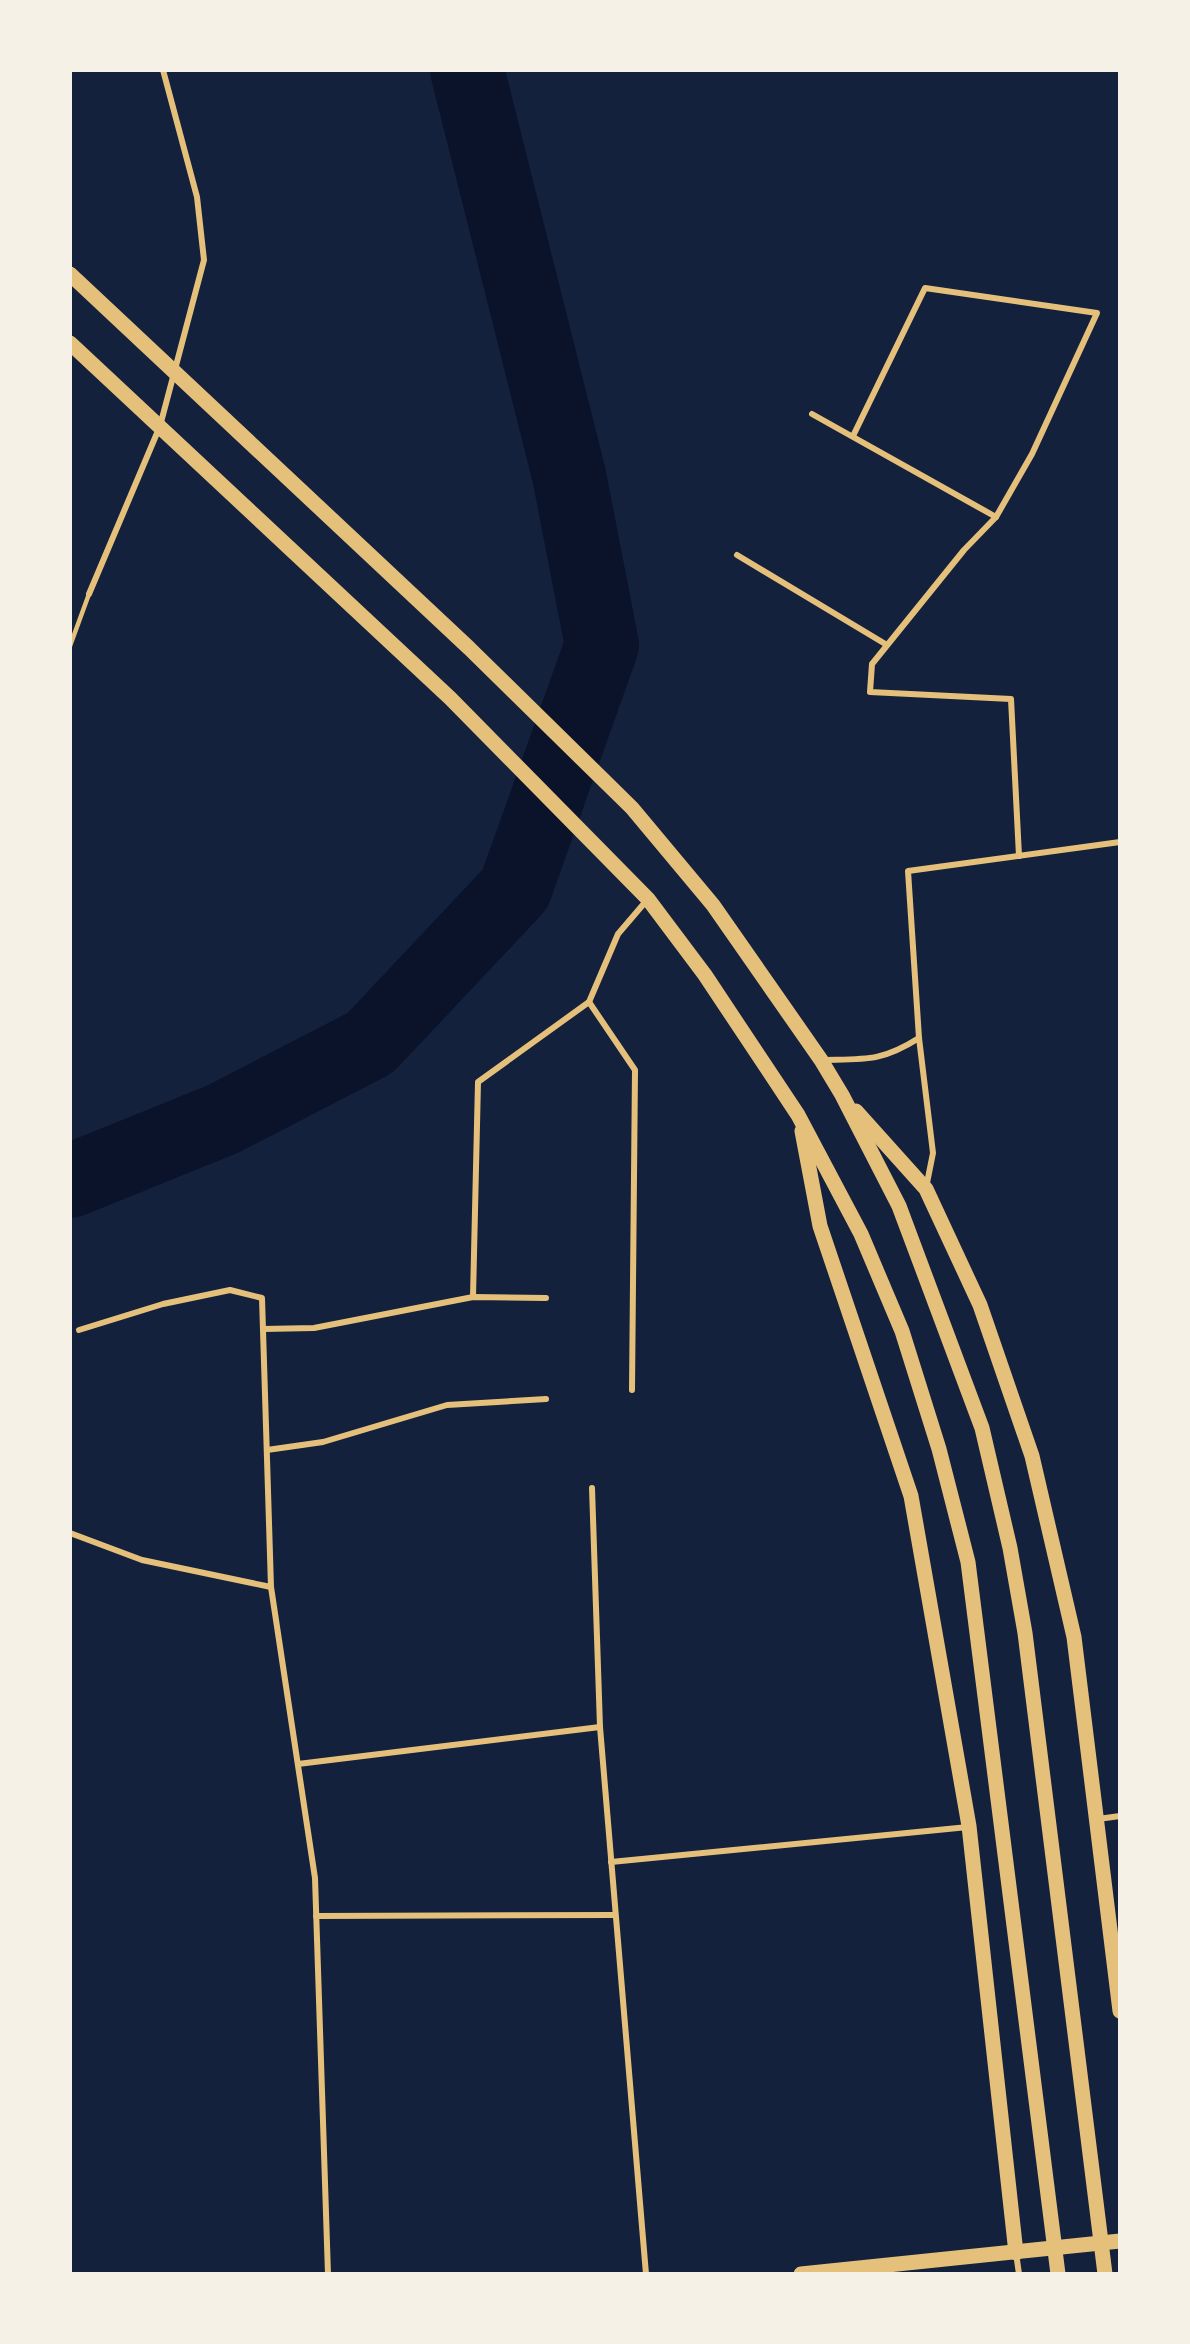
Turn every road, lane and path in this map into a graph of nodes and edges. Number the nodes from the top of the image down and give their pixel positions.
1 (163, 70) edge
2 (70, 274) edge
3 (70, 343) edge
4 (175, 374) junction
5 (812, 414) dead end
6 (160, 426) junction
7 (853, 436) junction
8 (996, 517) junction
9 (737, 555) dead end
10 (89, 594) joint
11 (887, 645) junction
12 (70, 646) edge
13 (1119, 842) edge
14 (1020, 856) junction
15 (648, 899) junction
16 (589, 1002) junction
17 (918, 1038) junction
18 (821, 1060) junction
19 (842, 1095) junction
20 (798, 1115) junction
21 (926, 1189) junction
22 (473, 1297) junction
23 (546, 1298) dead end
24 (263, 1329) junction
25 (79, 1330) dead end
26 (632, 1390) dead end
27 (546, 1399) dead end
28 (267, 1450) junction
29 (592, 1488) dead end
30 (70, 1533) edge
31 (271, 1587) junction
32 (600, 1727) junction
33 (298, 1764) junction
34 (1119, 1816) edge
35 (1098, 1819) junction
36 (969, 1827) junction
37 (611, 1862) junction
38 (615, 1915) junction
39 (316, 1916) junction
40 (1119, 2011) edge
41 (1119, 2241) edge
42 (1016, 2253) junction
43 (328, 2274) edge
44 (645, 2274) edge
45 (801, 2274) edge
46 (1019, 2274) edge
47 (1058, 2274) edge
48 (1105, 2274) edge

1 - 4 street
2 - 4 main road
3 - 6 main road
4 - 6 street
4 - 18 main road
5 - 7 street
6 - 10 street
6 - 15 main road
7 - 8 street
7 - 8 street
8 - 11 street
9 - 11 street
10 - 12 lane
11 - 14 street
13 - 14 street
14 - 17 street
15 - 16 street
15 - 20 main road
16 - 22 street
16 - 26 street
17 - 18 street
17 - 21 street
18 - 19 main road
19 - 21 main road
19 - 48 main road
20 - 36 main road
20 - 47 main road
21 - 35 main road
22 - 23 street
22 - 24 street
24 - 25 street
24 - 28 street
27 - 28 street
28 - 31 street
29 - 32 street
30 - 31 street
31 - 33 street
32 - 33 street
32 - 37 street
33 - 39 street
34 - 35 street
35 - 40 main road
36 - 37 street
36 - 42 main road
37 - 38 street
38 - 39 street
38 - 44 street
39 - 43 street
41 - 42 main road
42 - 45 main road
42 - 46 street

